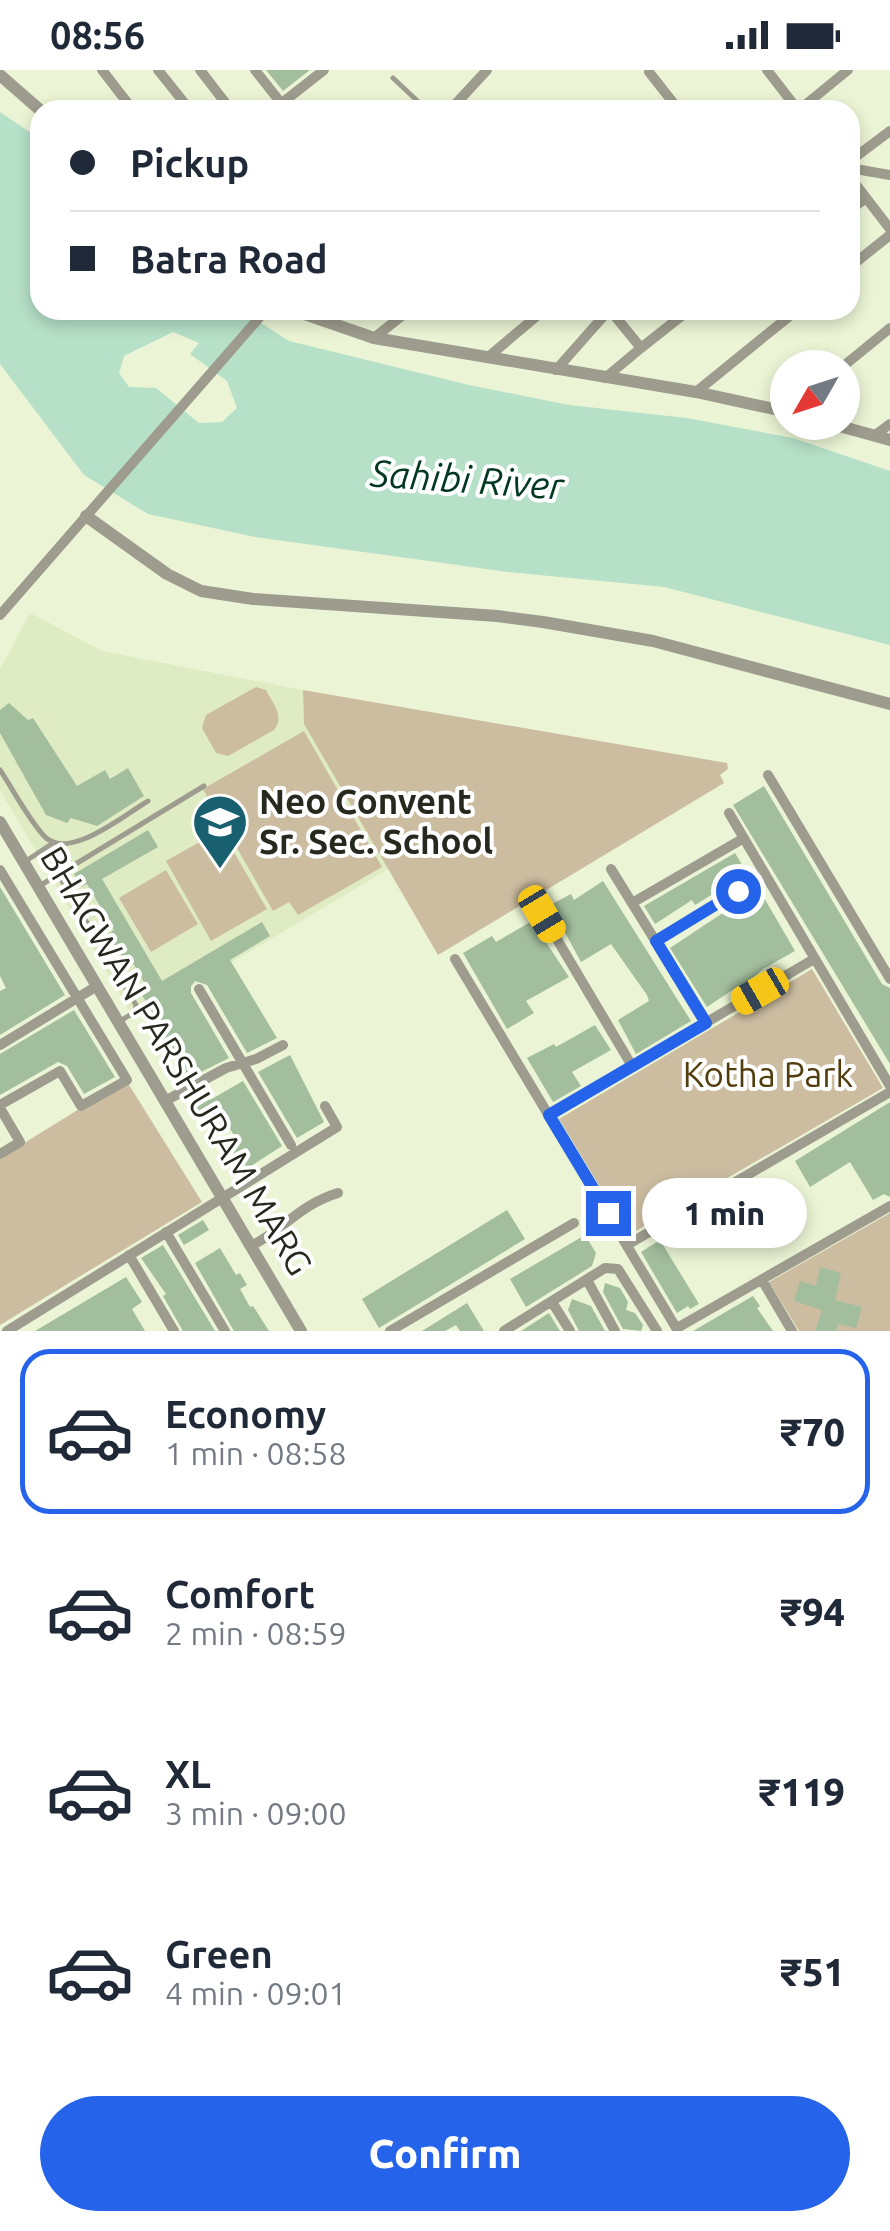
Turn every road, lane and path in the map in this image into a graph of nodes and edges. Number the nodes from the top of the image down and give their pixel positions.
1 (102, 70) edge
2 (158, 70) edge
3 (200, 70) edge
4 (255, 70) edge
5 (487, 70) edge
6 (767, 70) edge
7 (848, 70) edge
8 (317, 72) edge
9 (649, 72) edge
10 (6, 74) edge
11 (393, 78) dead end
12 (31, 100) edge
13 (125, 100) edge
14 (182, 100) edge
15 (223, 100) edge
16 (273, 100) edge
17 (285, 100) edge
18 (416, 100) edge
19 (459, 100) edge
20 (671, 100) edge
21 (790, 100) edge
22 (810, 100) edge
23 (890, 131) edge
24 (860, 156) edge
25 (860, 168) edge
26 (890, 175) edge
27 (860, 190) edge
28 (866, 198) junction
29 (860, 202) edge
30 (890, 232) edge
31 (860, 258) edge
32 (257, 320) edge
33 (322, 320) edge
34 (396, 320) edge
35 (532, 320) edge
36 (601, 320) edge
37 (618, 320) edge
38 (676, 320) edge
39 (785, 320) edge
40 (890, 328) edge
41 (374, 338) junction
42 (641, 348) junction
43 (860, 353) edge
44 (487, 359) junction
45 (556, 370) junction
46 (604, 378) junction
47 (696, 392) junction
48 (770, 408) edge
49 (890, 424) edge
50 (860, 432) edge
51 (874, 436) junction
52 (890, 440) edge
53 (86, 516) junction
54 (0, 616) edge
55 (890, 704) edge
56 (0, 770) edge
57 (768, 775) dead end
58 (204, 786) dead end
59 (148, 800) dead end
60 (729, 813) dead end
61 (0, 823) edge
62 (744, 838) junction
63 (53, 843) junction
64 (24, 862) junction
65 (612, 869) dead end
66 (0, 870) edge
67 (58, 874) junction
68 (765, 874) junction
69 (38, 886) junction
70 (632, 903) junction
71 (542, 914) dead end
72 (656, 941) junction
73 (814, 958) junction
74 (455, 959) dead end
75 (890, 979) edge
76 (97, 986) junction
77 (199, 989) dead end
78 (76, 998) junction
79 (118, 1022) junction
80 (706, 1023) junction
81 (0, 1045) edge
82 (284, 1045) dead end
83 (243, 1063) junction
84 (632, 1066) junction
85 (146, 1068) junction
86 (127, 1080) junction
87 (890, 1089) edge
88 (165, 1101) junction
89 (325, 1106) dead end
90 (0, 1107) edge
91 (549, 1115) junction
92 (291, 1145) dead end
93 (0, 1154) edge
94 (338, 1194) dead end
95 (222, 1197) junction
96 (890, 1206) edge
97 (574, 1223) dead end
98 (166, 1232) junction
99 (251, 1246) junction
100 (627, 1246) junction
101 (128, 1255) junction
102 (587, 1280) junction
103 (762, 1280) junction
104 (552, 1302) junction
105 (678, 1330) edge
106 (7, 1331) edge
107 (174, 1331) edge
108 (224, 1331) edge
109 (302, 1331) edge
110 (390, 1331) edge
111 (504, 1331) edge
112 (570, 1331) edge
113 (615, 1331) edge
114 (657, 1331) edge
115 (792, 1331) edge

1 - 13 street
2 - 14 street
3 - 15 street
4 - 16 street
5 - 19 street
6 - 21 street
7 - 22 street
8 - 17 street
9 - 20 street
10 - 12 street
11 - 18 lane
23 - 24 street
25 - 26 street
27 - 28 street
28 - 29 street
28 - 30 street
30 - 31 street
32 - 53 street
33 - 41 street
34 - 41 street
35 - 44 street
36 - 45 street
37 - 42 street
38 - 42 street
39 - 47 street
40 - 43 street
41 - 44 street
42 - 46 street
44 - 45 street
45 - 46 street
46 - 47 street
47 - 48 street
49 - 51 street
50 - 51 street
51 - 52 street
53 - 54 street
53 - 55 street
56 - 63 lane
57 - 75 street
58 - 67 lane
59 - 63 lane
60 - 62 street
61 - 64 street, BHAGWAN PARSHURAM MARG
62 - 68 street
62 - 70 street
63 - 64 lane
64 - 69 street, BHAGWAN PARSHURAM MARG
65 - 70 street
66 - 78 street
67 - 69 lane
67 - 79 lane
68 - 72 street
68 - 73 street
69 - 76 street, BHAGWAN PARSHURAM MARG
70 - 72 street
71 - 84 street
72 - 80 street
73 - 80 street
73 - 87 street
74 - 91 street
76 - 78 street
76 - 79 street, BHAGWAN PARSHURAM MARG
77 - 83 street
78 - 81 street
78 - 86 street
79 - 85 street, BHAGWAN PARSHURAM MARG
80 - 84 street
82 - 83 street
83 - 88 street
83 - 92 street
84 - 91 street
85 - 86 street
85 - 88 street, BHAGWAN PARSHURAM MARG
86 - 90 street
87 - 100 street
88 - 95 street, BHAGWAN PARSHURAM MARG
89 - 95 street
90 - 93 street
91 - 100 street
94 - 99 street
95 - 98 street
95 - 99 street, BHAGWAN PARSHURAM MARG
96 - 103 street
97 - 110 street
98 - 101 street
98 - 108 street
99 - 109 street, BHAGWAN PARSHURAM MARG
100 - 105 street
101 - 106 street
101 - 107 street
102 - 104 street
102 - 113 street
102 - 114 street
103 - 105 street
103 - 115 street
104 - 111 street
104 - 112 street

